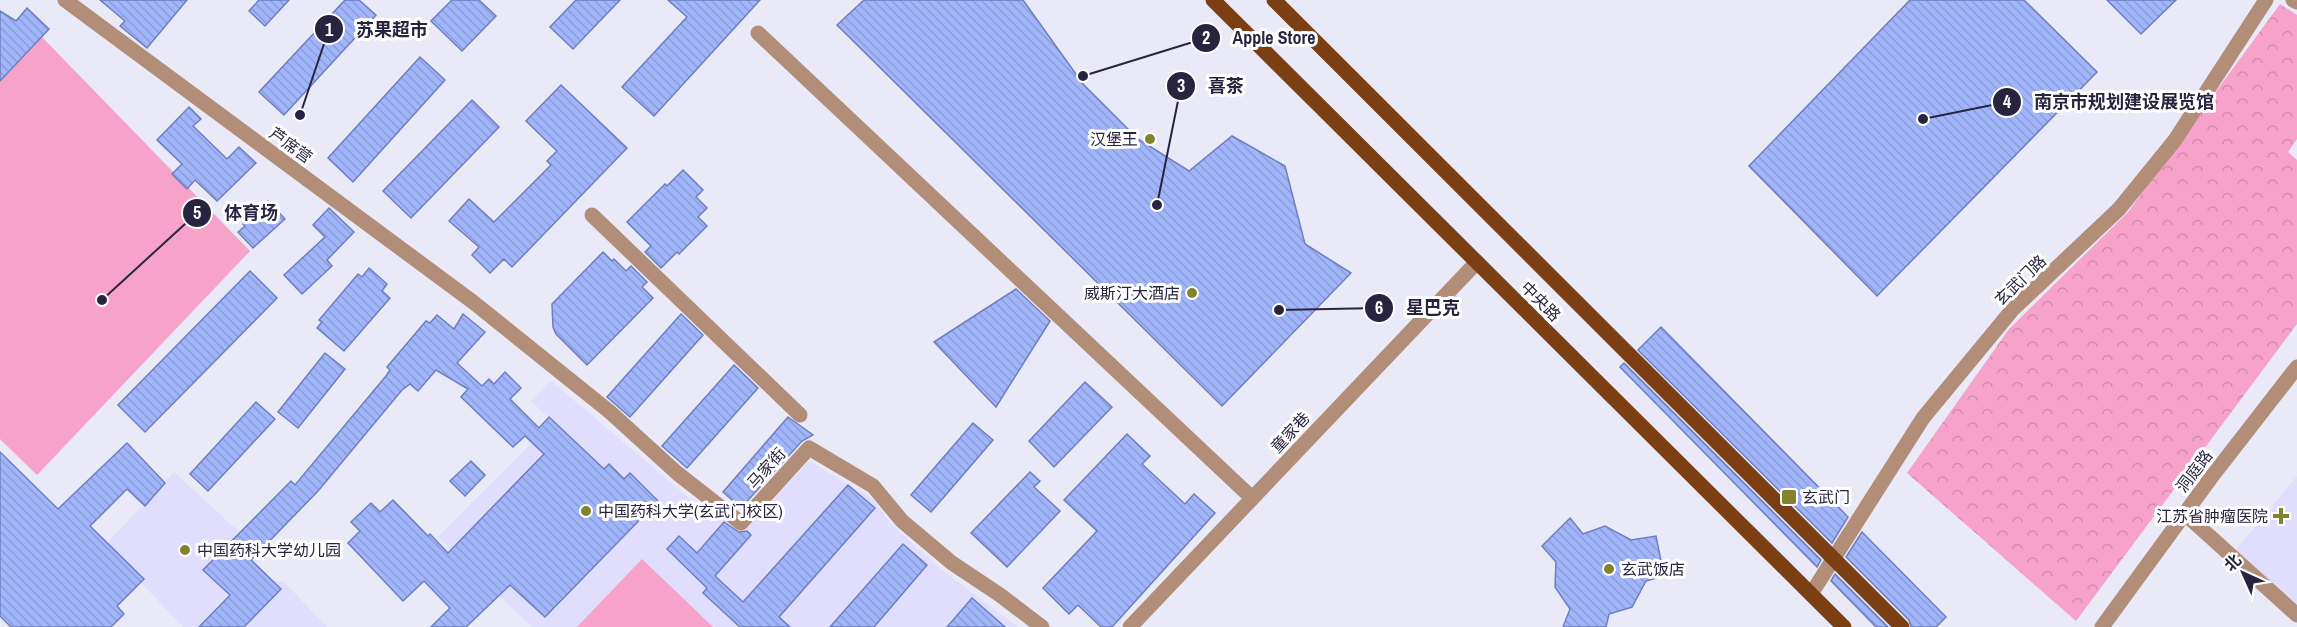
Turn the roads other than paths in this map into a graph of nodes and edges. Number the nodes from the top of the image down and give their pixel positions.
1 (64, 0) edge
2 (1213, 0) edge
3 (1274, 0) edge
4 (2266, 0) edge
5 (758, 33) dead end
6 (592, 215) dead end
7 (1477, 262) junction
8 (496, 320) joint
9 (2297, 367) edge
10 (800, 415) dead end
11 (1252, 498) junction
12 (2185, 514) junction
13 (1834, 558) junction
14 (1811, 594) junction
15 (2297, 615) edge
16 (1042, 627) edge
17 (1130, 627) edge
18 (1844, 627) edge
19 (1902, 627) edge
20 (2102, 627) edge

1 - 8 street, 芦席营
2 - 7 main road, 中央路
3 - 13 main road, 中央路
4 - 13 street, 玄武门路
5 - 11 street
6 - 10 street
7 - 11 street, 童家巷
7 - 14 main road, 中央路
8 - 16 street, 马家街
9 - 12 street, 洞庭路
11 - 17 street, 童家巷
12 - 15 street
12 - 20 street, 洞庭路
13 - 14 street, 玄武门路
13 - 19 main road, 中央路
14 - 18 main road, 中央路

